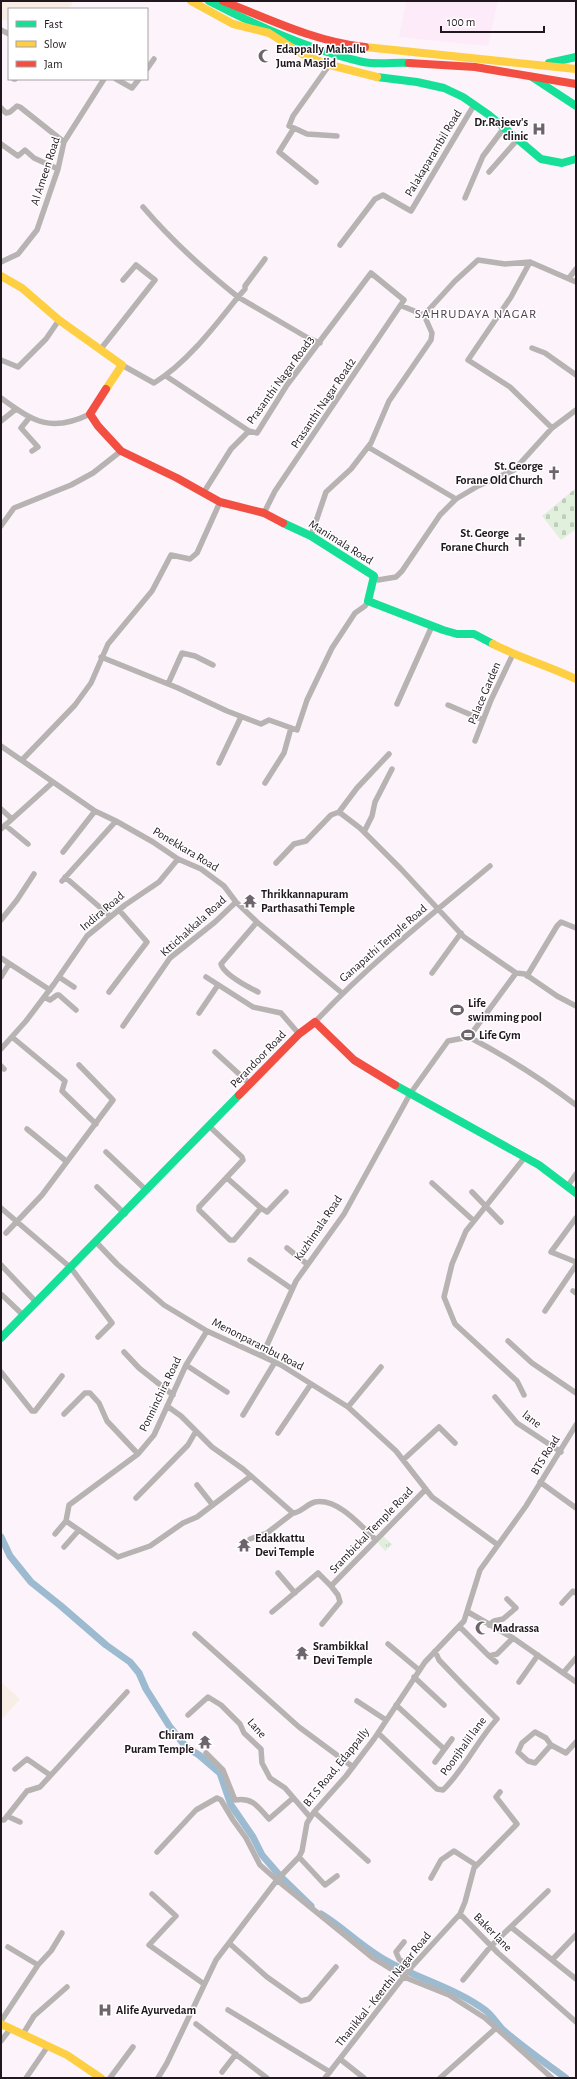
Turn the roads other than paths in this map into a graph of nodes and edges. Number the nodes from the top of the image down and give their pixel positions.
1 (191, 1) edge
2 (209, 1) edge
3 (223, 1) edge
4 (269, 31) junction
5 (576, 57) edge
6 (154, 59) dead end
7 (330, 64) junction
8 (531, 64) junction
9 (148, 68) edge
10 (576, 69) edge
11 (530, 76) junction
12 (103, 80) edge
13 (118, 80) edge
14 (138, 80) edge
15 (576, 84) edge
16 (474, 105) junction
17 (576, 106) edge
18 (1, 108) edge
19 (294, 128) junction
20 (504, 128) junction
21 (337, 136) dead end
22 (518, 139) junction
23 (64, 142) junction
24 (1, 144) edge
25 (576, 159) edge
26 (58, 169) junction
27 (489, 172) dead end
28 (316, 182) dead end
29 (466, 198) dead end
30 (143, 207) dead end
31 (340, 245) dead end
32 (265, 258) dead end
33 (1, 262) edge
34 (530, 262) junction
35 (576, 269) edge
36 (1, 276) edge
37 (569, 278) junction
38 (123, 280) dead end
39 (576, 282) edge
40 (238, 297) junction
41 (402, 306) junction
42 (424, 316) junction
43 (59, 320) junction
44 (320, 343) junction
45 (532, 348) dead end
46 (100, 350) junction
47 (1, 360) edge
48 (122, 365) junction
49 (576, 375) edge
50 (166, 376) junction
51 (1, 398) edge
52 (16, 409) junction
53 (576, 410) edge
54 (90, 414) junction
55 (29, 418) junction
56 (1, 421) edge
57 (552, 428) junction
58 (249, 431) junction
59 (368, 447) junction
60 (32, 451) dead end
61 (120, 451) junction
62 (204, 492) junction
63 (456, 499) junction
64 (220, 502) junction
65 (264, 513) junction
66 (1, 526) edge
67 (311, 536) junction
68 (374, 576) junction
69 (368, 601) junction
70 (432, 626) junction
71 (513, 654) junction
72 (100, 657) junction
73 (213, 666) dead end
74 (576, 679) edge
75 (168, 684) junction
76 (397, 704) dead end
77 (448, 705) dead end
78 (241, 717) junction
79 (483, 720) junction
80 (291, 728) junction
81 (475, 741) dead end
82 (1, 746) edge
83 (388, 754) dead end
84 (22, 760) junction
85 (219, 763) dead end
86 (392, 769) dead end
87 (52, 783) junction
88 (265, 783) dead end
89 (1, 809) edge
90 (95, 811) junction
91 (339, 812) junction
92 (12, 819) junction
93 (116, 821) junction
94 (3, 827) edge
95 (364, 832) junction
96 (28, 844) dead end
97 (63, 852) dead end
98 (178, 859) junction
99 (276, 863) dead end
100 (490, 866) dead end
101 (34, 874) dead end
102 (236, 902) junction
103 (438, 909) junction
104 (119, 910) junction
105 (110, 916) junction
106 (1, 920) edge
107 (257, 922) junction
108 (576, 928) edge
109 (460, 933) junction
110 (1, 958) edge
111 (9, 964) junction
112 (432, 973) dead end
113 (516, 973) junction
114 (527, 976) junction
115 (1, 977) edge
116 (59, 977) junction
117 (206, 977) dead end
118 (218, 985) junction
119 (74, 987) dead end
120 (50, 990) junction
121 (109, 992) dead end
122 (258, 992) dead end
123 (342, 993) junction
124 (44, 997) junction
125 (576, 1006) edge
126 (76, 1010) dead end
127 (199, 1013) dead end
128 (315, 1022) junction
129 (123, 1026) dead end
130 (299, 1034) junction
131 (12, 1037) junction
132 (469, 1037) junction
133 (1, 1049) edge
134 (215, 1052) dead end
135 (79, 1065) dead end
136 (250, 1084) junction
137 (410, 1094) junction
138 (576, 1105) edge
139 (96, 1124) junction
140 (209, 1126) junction
141 (27, 1130) dead end
142 (106, 1152) dead end
143 (525, 1157) junction
144 (66, 1161) junction
145 (576, 1174) edge
146 (227, 1178) junction
147 (432, 1183) dead end
148 (97, 1187) dead end
149 (567, 1187) junction
150 (146, 1190) junction
151 (286, 1192) dead end
152 (472, 1192) dead end
153 (576, 1193) edge
154 (486, 1206) junction
155 (262, 1208) junction
156 (1, 1209) edge
157 (125, 1214) junction
158 (576, 1218) edge
159 (474, 1221) junction
160 (16, 1222) junction
161 (501, 1222) dead end
162 (6, 1233) dead end
163 (96, 1242) junction
164 (287, 1248) dead end
165 (250, 1260) dead end
166 (307, 1264) junction
167 (576, 1264) edge
168 (1, 1265) edge
169 (71, 1268) junction
170 (292, 1289) junction
171 (2, 1295) dead end
172 (36, 1302) junction
173 (545, 1311) dead end
174 (23, 1316) junction
175 (207, 1331) junction
176 (1, 1337) edge
177 (98, 1337) dead end
178 (508, 1341) dead end
179 (124, 1352) dead end
180 (262, 1356) junction
181 (275, 1362) junction
182 (186, 1365) junction
183 (381, 1367) dead end
184 (1, 1372) edge
185 (62, 1376) dead end
186 (311, 1384) junction
187 (227, 1392) dead end
188 (576, 1393) edge
189 (173, 1395) junction
190 (524, 1395) dead end
191 (495, 1397) dead end
192 (168, 1406) junction
193 (348, 1407) junction
194 (64, 1414) dead end
195 (243, 1415) dead end
196 (576, 1427) edge
197 (196, 1431) junction
198 (278, 1433) dead end
199 (455, 1443) dead end
200 (561, 1452) junction
201 (138, 1454) junction
202 (403, 1460) junction
203 (251, 1476) junction
204 (540, 1482) junction
205 (197, 1486) dead end
206 (426, 1489) junction
207 (532, 1497) joint
208 (136, 1498) dead end
209 (212, 1504) junction
210 (576, 1508) edge
211 (293, 1513) junction
212 (66, 1521) junction
213 (79, 1530) junction
214 (55, 1534) dead end
215 (250, 1539) dead end
216 (376, 1540) junction
217 (498, 1545) junction
218 (64, 1547) dead end
219 (278, 1573) dead end
220 (331, 1586) junction
221 (295, 1593) junction
222 (576, 1593) edge
223 (507, 1599) dead end
224 (562, 1603) dead end
225 (272, 1612) dead end
226 (468, 1612) junction
227 (322, 1624) dead end
228 (489, 1624) junction
229 (460, 1627) junction
230 (195, 1634) dead end
231 (513, 1638) junction
232 (388, 1644) dead end
233 (435, 1651) junction
234 (538, 1655) junction
235 (489, 1656) junction
236 (576, 1658) edge
237 (496, 1662) dead end
238 (419, 1670) junction
239 (563, 1673) junction
240 (414, 1677) junction
241 (519, 1682) dead end
242 (576, 1682) edge
243 (127, 1692) dead end
244 (357, 1701) dead end
245 (396, 1705) junction
246 (444, 1705) dead end
247 (188, 1715) dead end
248 (386, 1720) junction
249 (378, 1733) junction
250 (452, 1739) dead end
251 (576, 1742) edge
252 (551, 1745) junction
253 (443, 1748) junction
254 (206, 1753) dead end
255 (435, 1762) dead end
256 (353, 1767) junction
257 (14, 1769) dead end
258 (50, 1775) junction
259 (500, 1792) dead end
260 (293, 1798) junction
261 (314, 1812) junction
262 (7, 1816) junction
263 (310, 1818) junction
264 (1, 1820) edge
265 (20, 1822) dead end
266 (157, 1852) dead end
267 (299, 1858) junction
268 (368, 1861) dead end
269 (476, 1865) junction
270 (337, 1876) dead end
271 (431, 1878) dead end
272 (277, 1880) junction
273 (548, 1891) dead end
274 (152, 1894) dead end
275 (460, 1914) junction
276 (511, 1927) junction
277 (62, 1933) dead end
278 (576, 1935) edge
279 (404, 1942) dead end
280 (229, 1944) junction
281 (491, 1946) junction
282 (8, 1947) dead end
283 (552, 1960) junction
284 (38, 1965) junction
285 (336, 1967) dead end
286 (409, 1970) junction
287 (404, 1977) junction
288 (576, 1979) edge
289 (463, 1980) dead end
290 (204, 1984) junction
291 (67, 1987) dead end
292 (228, 2010) dead end
293 (1, 2021) edge
294 (576, 2022) edge
295 (1, 2024) edge
296 (196, 2024) dead end
297 (11, 2028) junction
298 (496, 2028) junction
299 (23, 2034) junction
300 (1, 2040) edge
301 (48, 2046) junction
302 (133, 2047) dead end
303 (236, 2054) junction
304 (340, 2059) junction
305 (222, 2072) dead end
306 (330, 2072) junction
307 (90, 2075) edge
308 (26, 2078) edge
309 (101, 2078) edge
310 (110, 2078) edge
311 (158, 2078) edge
312 (267, 2078) edge
313 (325, 2078) edge
314 (364, 2078) edge
315 (440, 2078) edge
316 (552, 2078) edge

1 - 4 main road
2 - 4 main road
3 - 8 main road
4 - 7 main road
4 - 11 main road
5 - 8 main road
6 - 9 street
7 - 16 main road
7 - 19 street
8 - 10 main road
11 - 15 main road
11 - 17 main road
12 - 23 street, Al Ameen Road
13 - 14 street
16 - 20 main road
16 - 31 street, Palakaparambil Road
18 - 23 street
19 - 21 street
19 - 28 street
20 - 22 main road
20 - 29 street
22 - 25 main road
22 - 27 street
23 - 26 street, Al Ameen Road
24 - 26 street
26 - 33 street, Al Ameen Road
30 - 40 street
32 - 40 street
34 - 37 street
34 - 42 street
34 - 57 street
35 - 37 street
36 - 43 main road
37 - 39 street
38 - 46 street
40 - 44 street
40 - 50 street
41 - 42 street
41 - 44 street, Prasanthi Nagar Road3
41 - 65 street, Prasanthi Nagar Road2
42 - 59 street
43 - 46 main road
43 - 47 street
44 - 58 street, Prasanthi Nagar Road3
45 - 49 street
46 - 48 main road
48 - 50 street
48 - 54 main road
50 - 58 street
51 - 52 street
52 - 55 street
52 - 56 street
53 - 57 street
54 - 55 street
54 - 61 main road, Manimala Road
55 - 60 street
57 - 63 street
58 - 62 street, Prasanthi Nagar Road3
59 - 63 street
59 - 67 street
61 - 62 main road, Manimala Road
61 - 66 street
62 - 64 main road, Manimala Road
63 - 68 street
64 - 65 main road, Manimala Road
64 - 72 street
65 - 67 main road, Manimala Road
67 - 68 main road, Manimala Road
68 - 69 main road, Manimala Road
69 - 70 main road
69 - 80 street
70 - 71 main road
70 - 76 street
71 - 74 main road
71 - 79 street, Palace Garden
72 - 75 street
72 - 84 street
73 - 75 street
75 - 78 street
77 - 79 street
78 - 80 street
78 - 85 street
79 - 81 street, Palace Garden
80 - 88 street
82 - 84 street, Ponekkara Road
83 - 91 street
84 - 87 street, Ponekkara Road
86 - 95 street
87 - 90 street, Ponekkara Road
87 - 92 street
89 - 92 street
90 - 93 street, Ponekkara Road
90 - 97 street
91 - 95 street
91 - 99 street
92 - 94 street
93 - 98 street, Ponekkara Road
93 - 105 street
94 - 96 street
95 - 103 street
98 - 102 street, Ponekkara Road
98 - 104 street, Indira Road
100 - 103 street, Ganapathi Temple Road
101 - 106 street
102 - 107 street, Ponekkara Road
102 - 129 street, Kttichakkala Road
103 - 109 street
103 - 123 street, Ganapathi Temple Road
104 - 105 street, Indira Road
104 - 121 street
105 - 116 street, Indira Road
107 - 122 street
107 - 123 street, Ponekkara Road
108 - 114 street
109 - 112 street
109 - 113 street
110 - 111 street
111 - 115 street
111 - 120 street
113 - 114 street
113 - 132 street
114 - 125 street
116 - 119 street
116 - 120 street, Indira Road
117 - 118 street
118 - 127 street
118 - 130 street
120 - 124 street, Indira Road
123 - 128 street, Ganapathi Temple Road
124 - 126 street
124 - 131 street, Indira Road
128 - 130 main road, Perandoor Road
128 - 137 main road
130 - 136 main road, Perandoor Road
131 - 133 street, Indira Road
131 - 139 street
132 - 137 street, Kuzhimala Road
132 - 138 street
134 - 136 street
135 - 139 street
136 - 140 main road, Perandoor Road
137 - 143 main road
137 - 166 street, Kuzhimala Road
139 - 144 street
140 - 146 street
140 - 150 main road, Perandoor Road
141 - 144 street
142 - 150 street
143 - 149 main road
143 - 154 street
144 - 160 street
145 - 149 street
146 - 155 street
146 - 155 street
147 - 159 street
148 - 157 street
149 - 153 main road
150 - 157 main road, Perandoor Road
151 - 155 street
152 - 154 street
154 - 159 street
154 - 161 street
156 - 160 street
157 - 163 main road, Perandoor Road
158 - 167 street
159 - 190 street
160 - 162 street
160 - 169 street
163 - 169 main road, Perandoor Road
163 - 175 street, Menonparambu Road
164 - 166 street
165 - 170 street
166 - 170 street, Kuzhimala Road
167 - 173 street
168 - 172 street
169 - 172 main road, Perandoor Road
169 - 177 street
170 - 180 street, Kuzhimala Road
171 - 174 street
172 - 174 main road, Perandoor Road
174 - 176 main road, Perandoor Road
175 - 180 street, Menonparambu Road
175 - 182 street, Ponninchira Road
178 - 188 street
179 - 189 street
180 - 181 street, Menonparambu Road
181 - 186 street, Menonparambu Road
181 - 195 street
182 - 187 street
182 - 189 street, Ponninchira Road
183 - 193 street
184 - 185 street
186 - 193 street, Menonparambu Road
186 - 198 street
189 - 192 street, Ponninchira Road
191 - 200 street, lane
192 - 197 street
192 - 201 street, Ponninchira Road
193 - 202 street, Menonparambu Road
194 - 201 street
196 - 200 street, BTS Road
197 - 203 street
197 - 208 street
199 - 202 street
200 - 204 street, BTS Road
201 - 212 street, Ponninchira Road
202 - 206 street, Menonparambu Road
203 - 209 street
203 - 211 street
204 - 207 street, BTS Road
204 - 210 street
205 - 209 street
206 - 216 street, Srambickal Temple Road
206 - 217 street, Menonparambu Road
207 - 217 street, B.T.S Road, Edappally
209 - 213 street
211 - 215 street
211 - 216 street
212 - 213 street
212 - 214 street
213 - 218 street
216 - 220 street, Srambickal Temple Road
217 - 226 street, B.T.S Road, Edappally
219 - 221 street
220 - 221 street
220 - 227 street, Srambickal Temple Road
221 - 225 street
222 - 224 street
223 - 228 street
226 - 228 street
226 - 229 street, B.T.S Road, Edappally
228 - 231 street
229 - 233 street, B.T.S Road, Edappally
229 - 235 street
230 - 256 street
231 - 234 street
231 - 235 street
232 - 238 street
233 - 238 street, B.T.S Road, Edappally
233 - 249 street, Poonjhalil lane
234 - 239 street
234 - 241 street
235 - 237 street
236 - 239 street
238 - 240 street, B.T.S Road, Edappally
239 - 242 street
240 - 245 street, B.T.S Road, Edappally
240 - 246 street
243 - 258 street
244 - 248 street
245 - 248 street, B.T.S Road, Edappally
245 - 253 street
247 - 260 street, Lane
248 - 249 street, B.T.S Road, Edappally
249 - 256 street, B.T.S Road, Edappally
250 - 253 street
251 - 252 street
252 - 252 street
253 - 255 street
254 - 260 street
256 - 261 street, B.T.S Road, Edappally
257 - 258 street
258 - 262 street
259 - 269 street, Baker lane
260 - 263 street, Lane
261 - 263 street, B.T.S Road, Edappally
261 - 268 street
262 - 264 street
262 - 265 street
263 - 267 street, B.T.S Road, Edappally
266 - 272 street
267 - 270 street
267 - 272 street, B.T.S Road, Edappally
269 - 271 street
269 - 275 street, Baker lane
272 - 280 street, B.T.S Road, Edappally
272 - 287 street
273 - 276 street
274 - 290 street
275 - 281 street, Baker lane
275 - 286 street, Thanikkal - Keerthi Nagar Road
276 - 281 street
276 - 283 street
277 - 284 street
278 - 283 street
279 - 286 street
280 - 285 street
280 - 290 street, B.T.S Road, Edappally
281 - 289 street
281 - 294 street, Baker lane
282 - 284 street
283 - 288 street
284 - 293 street
286 - 287 street, Thanikkal - Keerthi Nagar Road
287 - 298 street
287 - 304 street, Thanikkal - Keerthi Nagar Road
290 - 311 street, B.T.S Road, Edappally
291 - 299 street
292 - 306 street
295 - 297 main road
296 - 303 street
297 - 299 main road
297 - 300 street
298 - 315 street
298 - 316 street
299 - 301 main road
301 - 307 main road
301 - 308 street
302 - 310 street
303 - 305 street
303 - 312 street
304 - 306 street, Thanikkal - Keerthi Nagar Road
304 - 314 street
306 - 313 street, Thanikkal - Keerthi Nagar Road
307 - 309 main road

